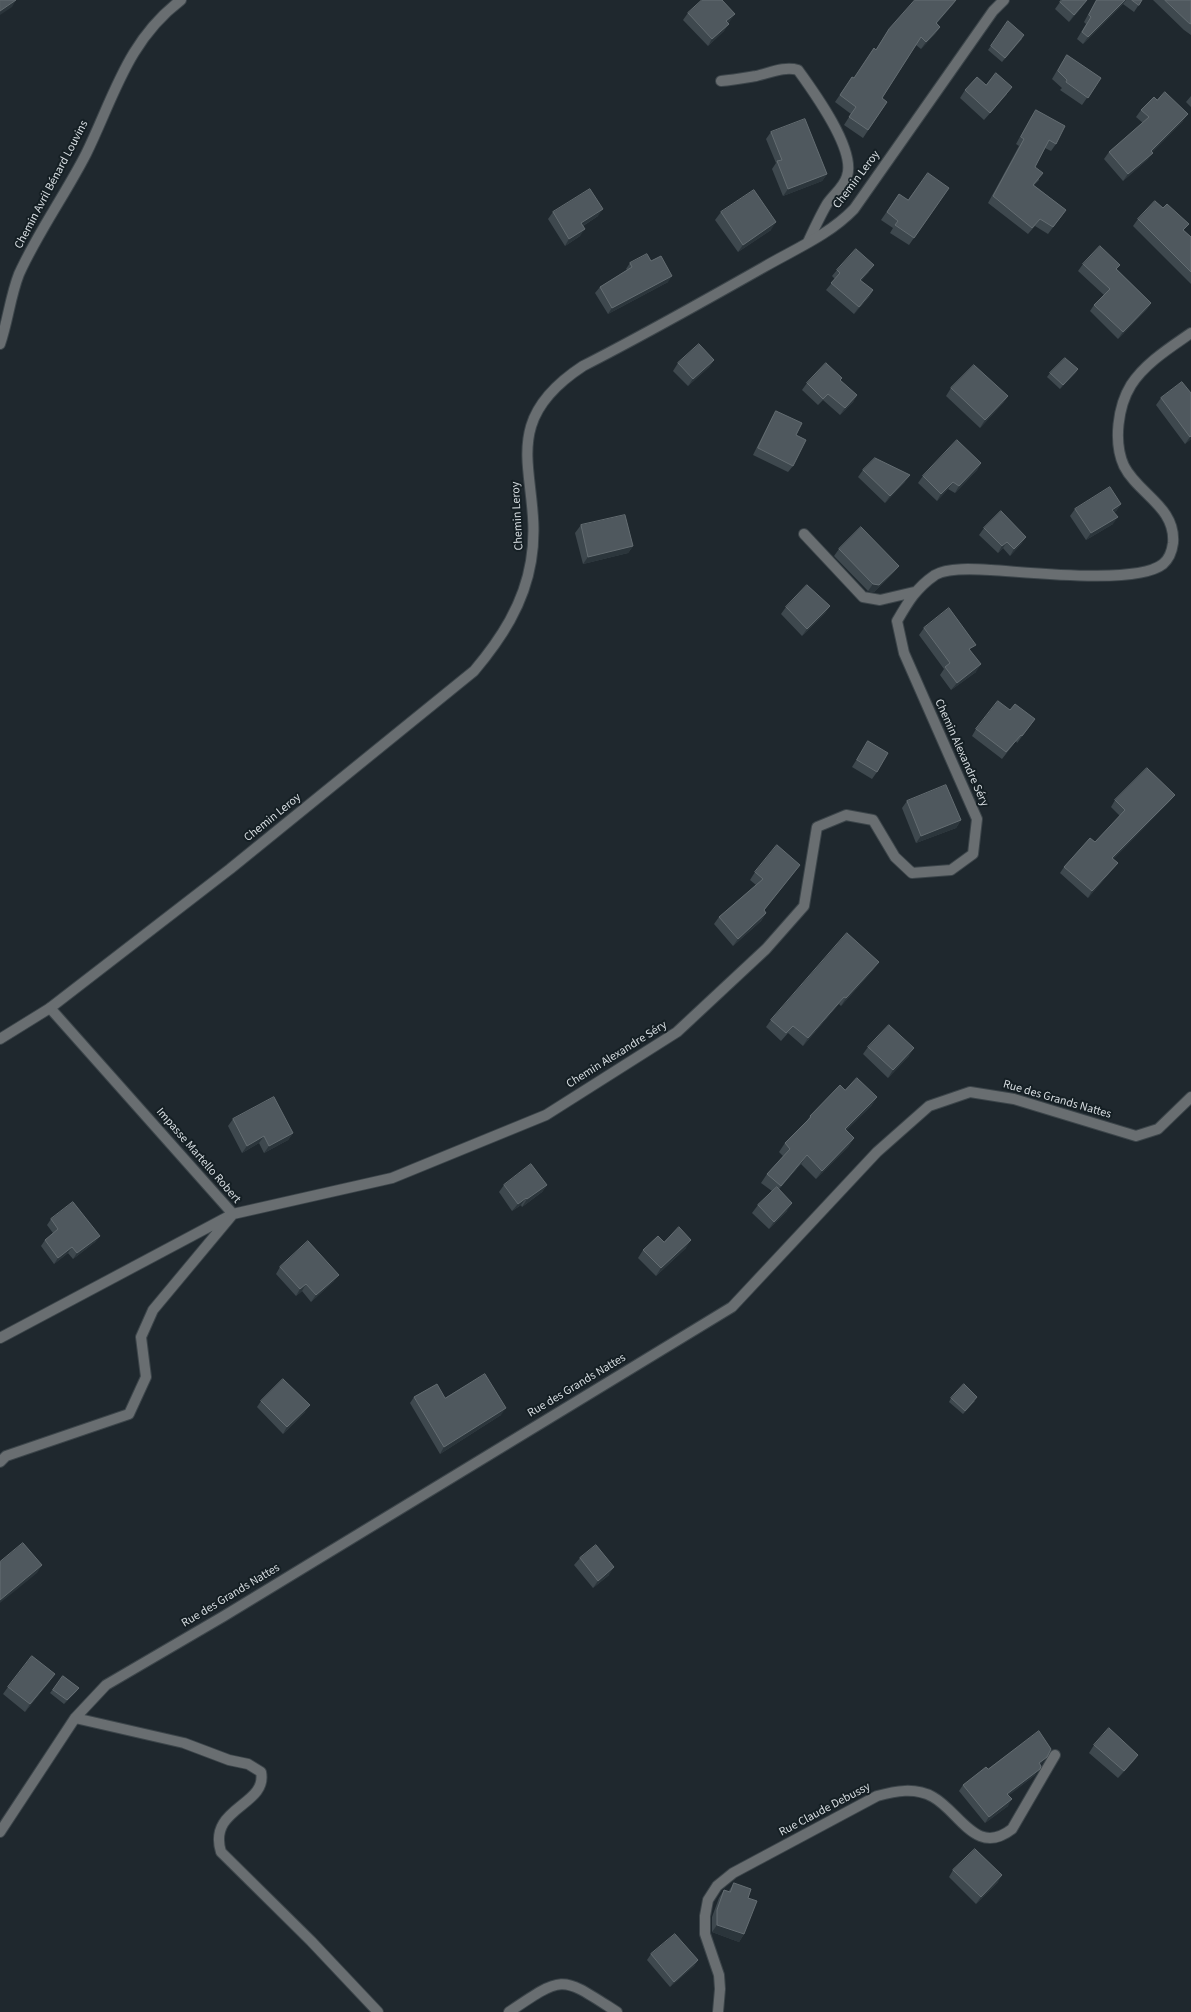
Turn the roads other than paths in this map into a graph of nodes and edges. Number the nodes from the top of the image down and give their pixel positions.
1 (181, 0) edge
2 (1004, 0) edge
3 (721, 81) dead end
4 (808, 242) junction
5 (1191, 333) edge
6 (0, 344) edge
7 (804, 534) dead end
8 (914, 592) junction
9 (50, 1008) junction
10 (0, 1039) edge
11 (1191, 1097) edge
12 (233, 1214) junction
13 (0, 1338) edge
14 (0, 1462) edge
15 (75, 1718) junction
16 (1055, 1755) dead end
17 (0, 1832) edge
18 (378, 2012) edge
19 (509, 2012) edge
20 (617, 2012) edge
21 (718, 2012) edge

1 - 6 street, Chemin Avril Bénard Louvins
2 - 4 street, Chemin Leroy
3 - 4 street
4 - 9 street, Chemin Leroy
5 - 8 street, Chemin Alexandre Séry
7 - 8 street, Chemin Alexandre Séry
8 - 12 street, Chemin Alexandre Séry
9 - 10 street, Chemin Leroy
9 - 12 street, Impasse Martello Robert
11 - 15 street, Rue des Grands Nattes
12 - 13 street, Impasse Martello Robert
12 - 14 street
15 - 17 street, Rue des Grands Nattes
15 - 18 street
16 - 21 street, Rue Claude Debussy
19 - 20 street

